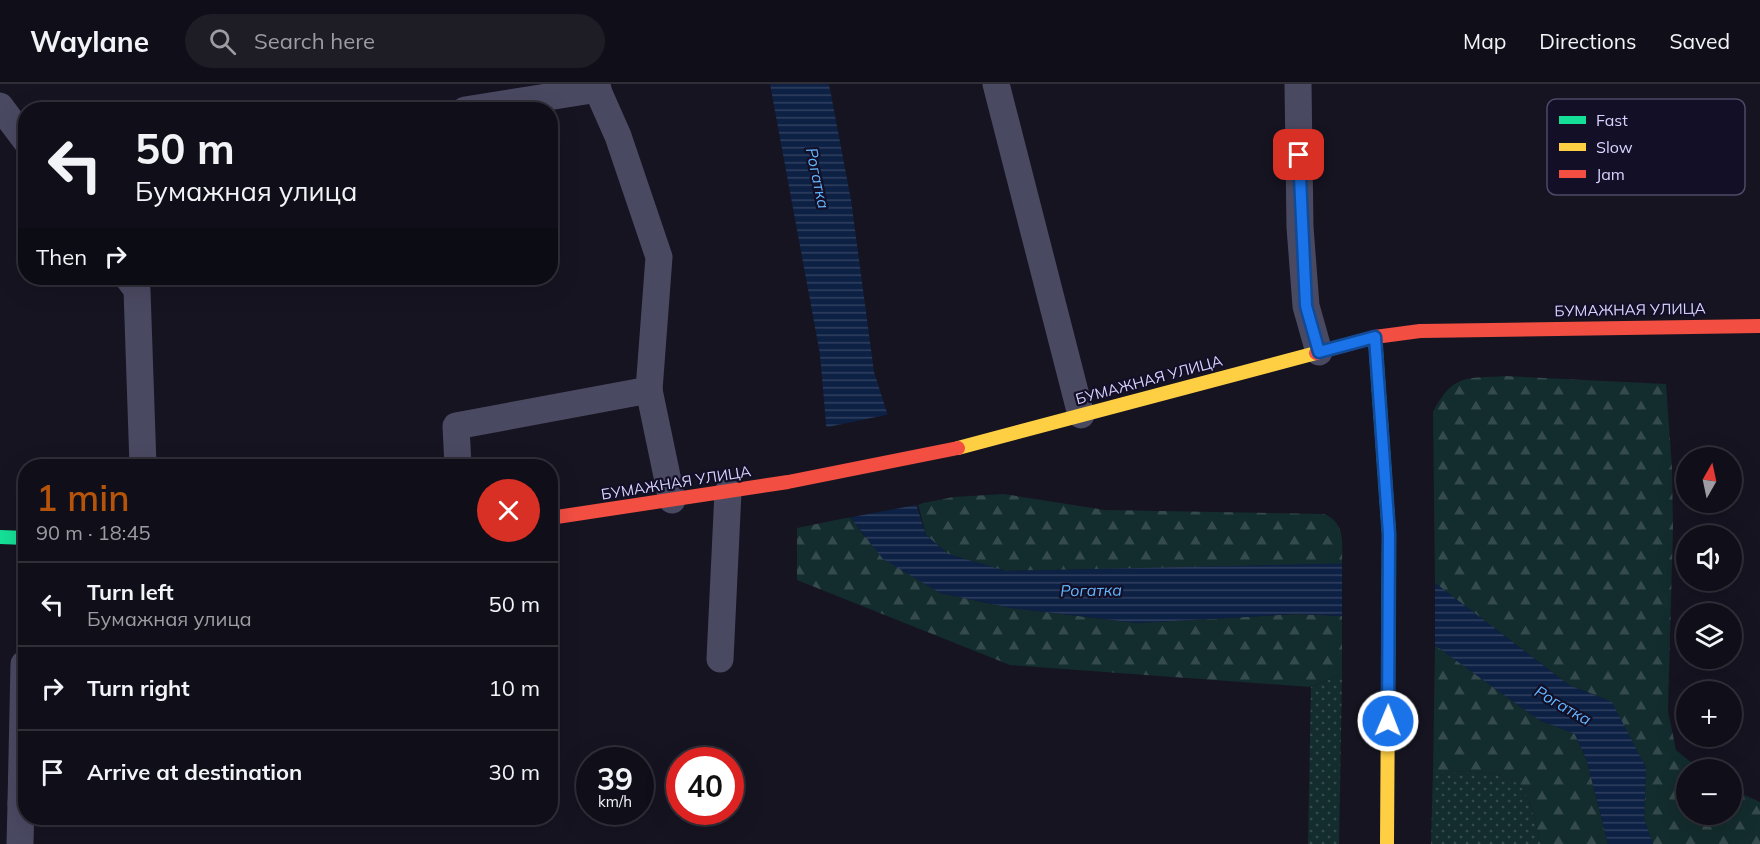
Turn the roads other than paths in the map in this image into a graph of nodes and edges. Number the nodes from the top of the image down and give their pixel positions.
1 (996, 84) edge
2 (1298, 84) edge
3 (597, 86) edge
4 (509, 102) edge
5 (0, 106) edge
6 (18, 130) edge
7 (133, 285) edge
8 (1760, 326) edge
9 (1375, 337) junction
10 (1319, 352) junction
11 (649, 390) junction
12 (1081, 415) junction
13 (143, 459) edge
14 (458, 459) edge
15 (728, 492) junction
16 (672, 500) junction
17 (558, 517) edge
18 (0, 537) edge
19 (18, 538) edge
20 (720, 659) dead end
21 (21, 825) edge
22 (20, 844) edge
23 (1387, 844) edge

1 - 12 lane
2 - 10 lane
3 - 4 lane
3 - 11 lane
5 - 6 lane
7 - 13 lane
8 - 9 street, БУМАЖНАЯ УЛИЦА
9 - 10 street, БУМАЖНАЯ УЛИЦА
9 - 23 street
10 - 12 street, БУМАЖНАЯ УЛИЦА
11 - 14 lane
11 - 16 lane
12 - 15 street, БУМАЖНАЯ УЛИЦА
15 - 16 street, БУМАЖНАЯ УЛИЦА
15 - 20 lane
16 - 17 street, БУМАЖНАЯ УЛИЦА
18 - 19 street
21 - 22 lane

